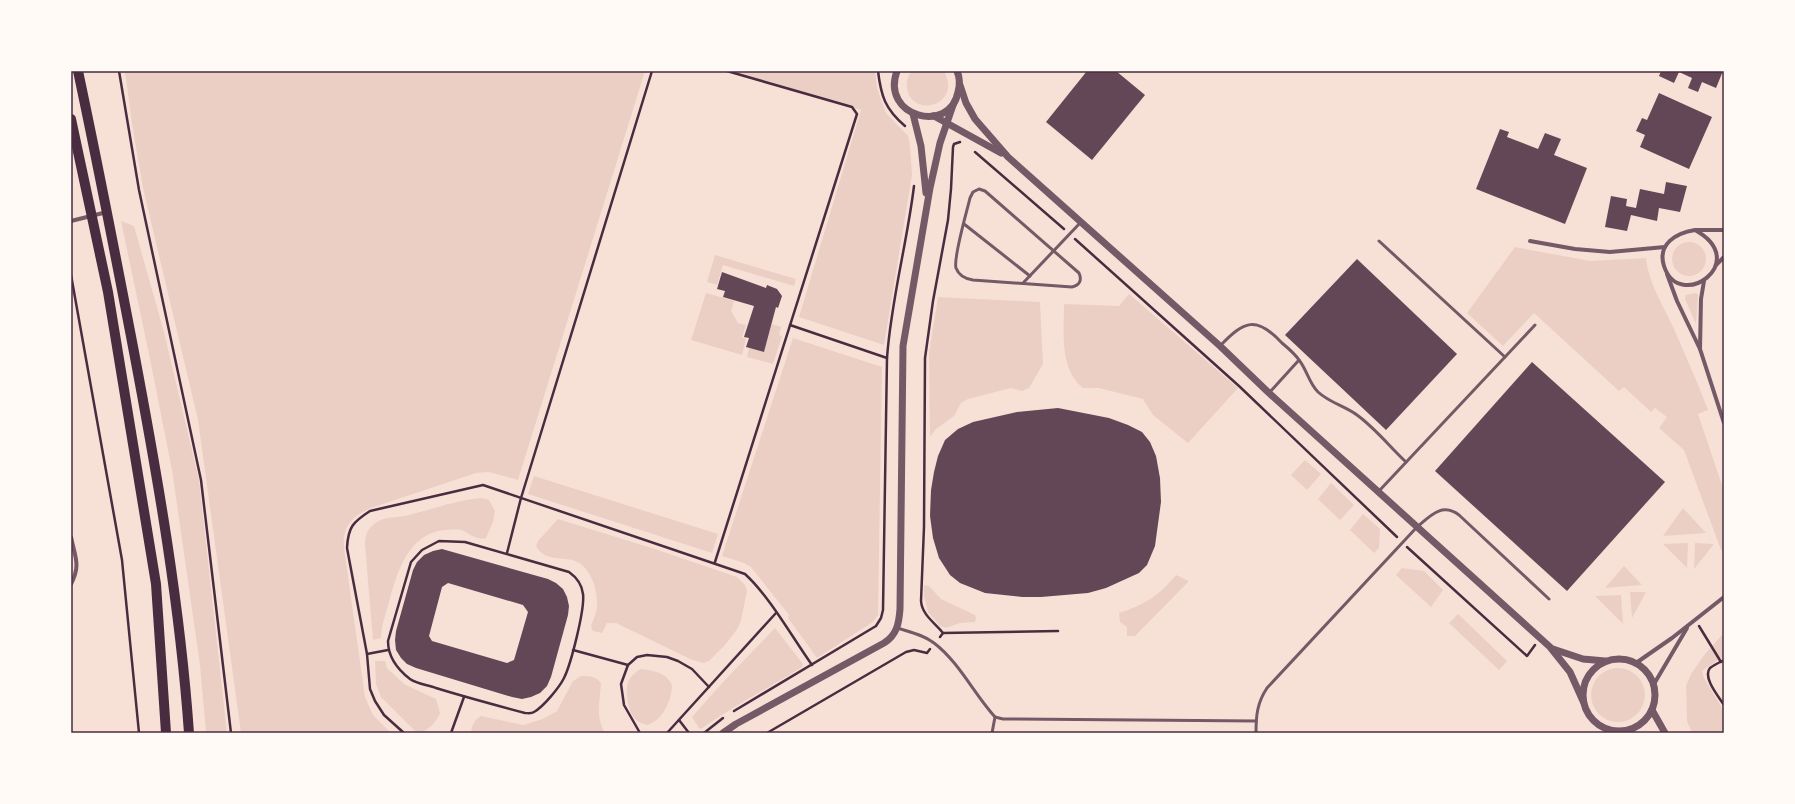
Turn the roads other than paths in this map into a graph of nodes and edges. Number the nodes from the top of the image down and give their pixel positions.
1 (78, 71) edge
2 (956, 71) edge
3 (894, 73) edge
4 (960, 85) junction
5 (953, 105) junction
6 (913, 114) junction
7 (934, 116) junction
8 (71, 119) edge
9 (946, 122) junction
10 (1008, 157) junction
11 (926, 211) junction
12 (107, 212) junction
13 (90, 216) junction
14 (71, 221) edge
15 (1082, 222) junction
16 (964, 224) junction
17 (1695, 230) junction
18 (1724, 230) edge
19 (1379, 241) dead end
20 (1530, 241) dead end
21 (1665, 247) junction
22 (1054, 251) junction
23 (1724, 257) edge
24 (1716, 265) junction
25 (1667, 273) junction
26 (1030, 276) junction
27 (1704, 281) junction
28 (1024, 282) junction
29 (1535, 325) dead end
30 (1220, 346) junction
31 (1700, 349) junction
32 (1505, 357) junction
33 (1299, 360) junction
34 (1269, 393) junction
35 (1724, 423) edge
36 (1406, 462) junction
37 (1378, 492) junction
38 (1417, 527) junction
39 (71, 537) edge
40 (71, 584) edge
41 (1724, 597) edge
42 (1549, 600) dead end
43 (1689, 624) junction
44 (897, 628) junction
45 (1550, 647) junction
46 (1606, 661) junction
47 (1636, 663) junction
48 (1654, 684) junction
49 (1583, 701) junction
50 (1652, 710) junction
51 (995, 717) junction
52 (1256, 721) junction
53 (1633, 731) edge
54 (166, 733) edge
55 (189, 733) edge
56 (723, 733) edge
57 (992, 733) edge
58 (1256, 733) edge
59 (1665, 733) edge

1 - 12 highway
2 - 4 street
3 - 6 street
4 - 5 street
4 - 10 street
5 - 7 street
5 - 9 street
6 - 7 street
6 - 11 street
7 - 9 street
8 - 13 highway
9 - 10 street
9 - 11 street
10 - 15 street
11 - 44 street
12 - 13 street
12 - 55 highway
13 - 14 street
13 - 54 highway
15 - 22 lane
15 - 30 street
16 - 22 lane
16 - 26 lane
16 - 28 lane
17 - 18 street
17 - 21 street
17 - 24 street
19 - 32 lane
20 - 21 street
21 - 25 street
22 - 26 lane
22 - 28 lane
23 - 24 street
24 - 27 street
25 - 27 street
25 - 31 street
26 - 28 lane
27 - 31 street
29 - 32 lane
30 - 33 lane
30 - 34 street
31 - 35 street
32 - 36 lane
33 - 34 lane
33 - 36 lane
34 - 37 street
36 - 37 lane
37 - 38 street
38 - 42 lane
38 - 45 street
38 - 52 lane
39 - 40 street
41 - 43 street
43 - 47 street
43 - 48 street
44 - 51 lane
44 - 56 street
45 - 46 street
45 - 49 street
46 - 47 street
46 - 49 street
47 - 48 street
48 - 50 street
49 - 53 street
50 - 53 street
50 - 59 street
51 - 52 lane
51 - 57 lane
52 - 58 lane

